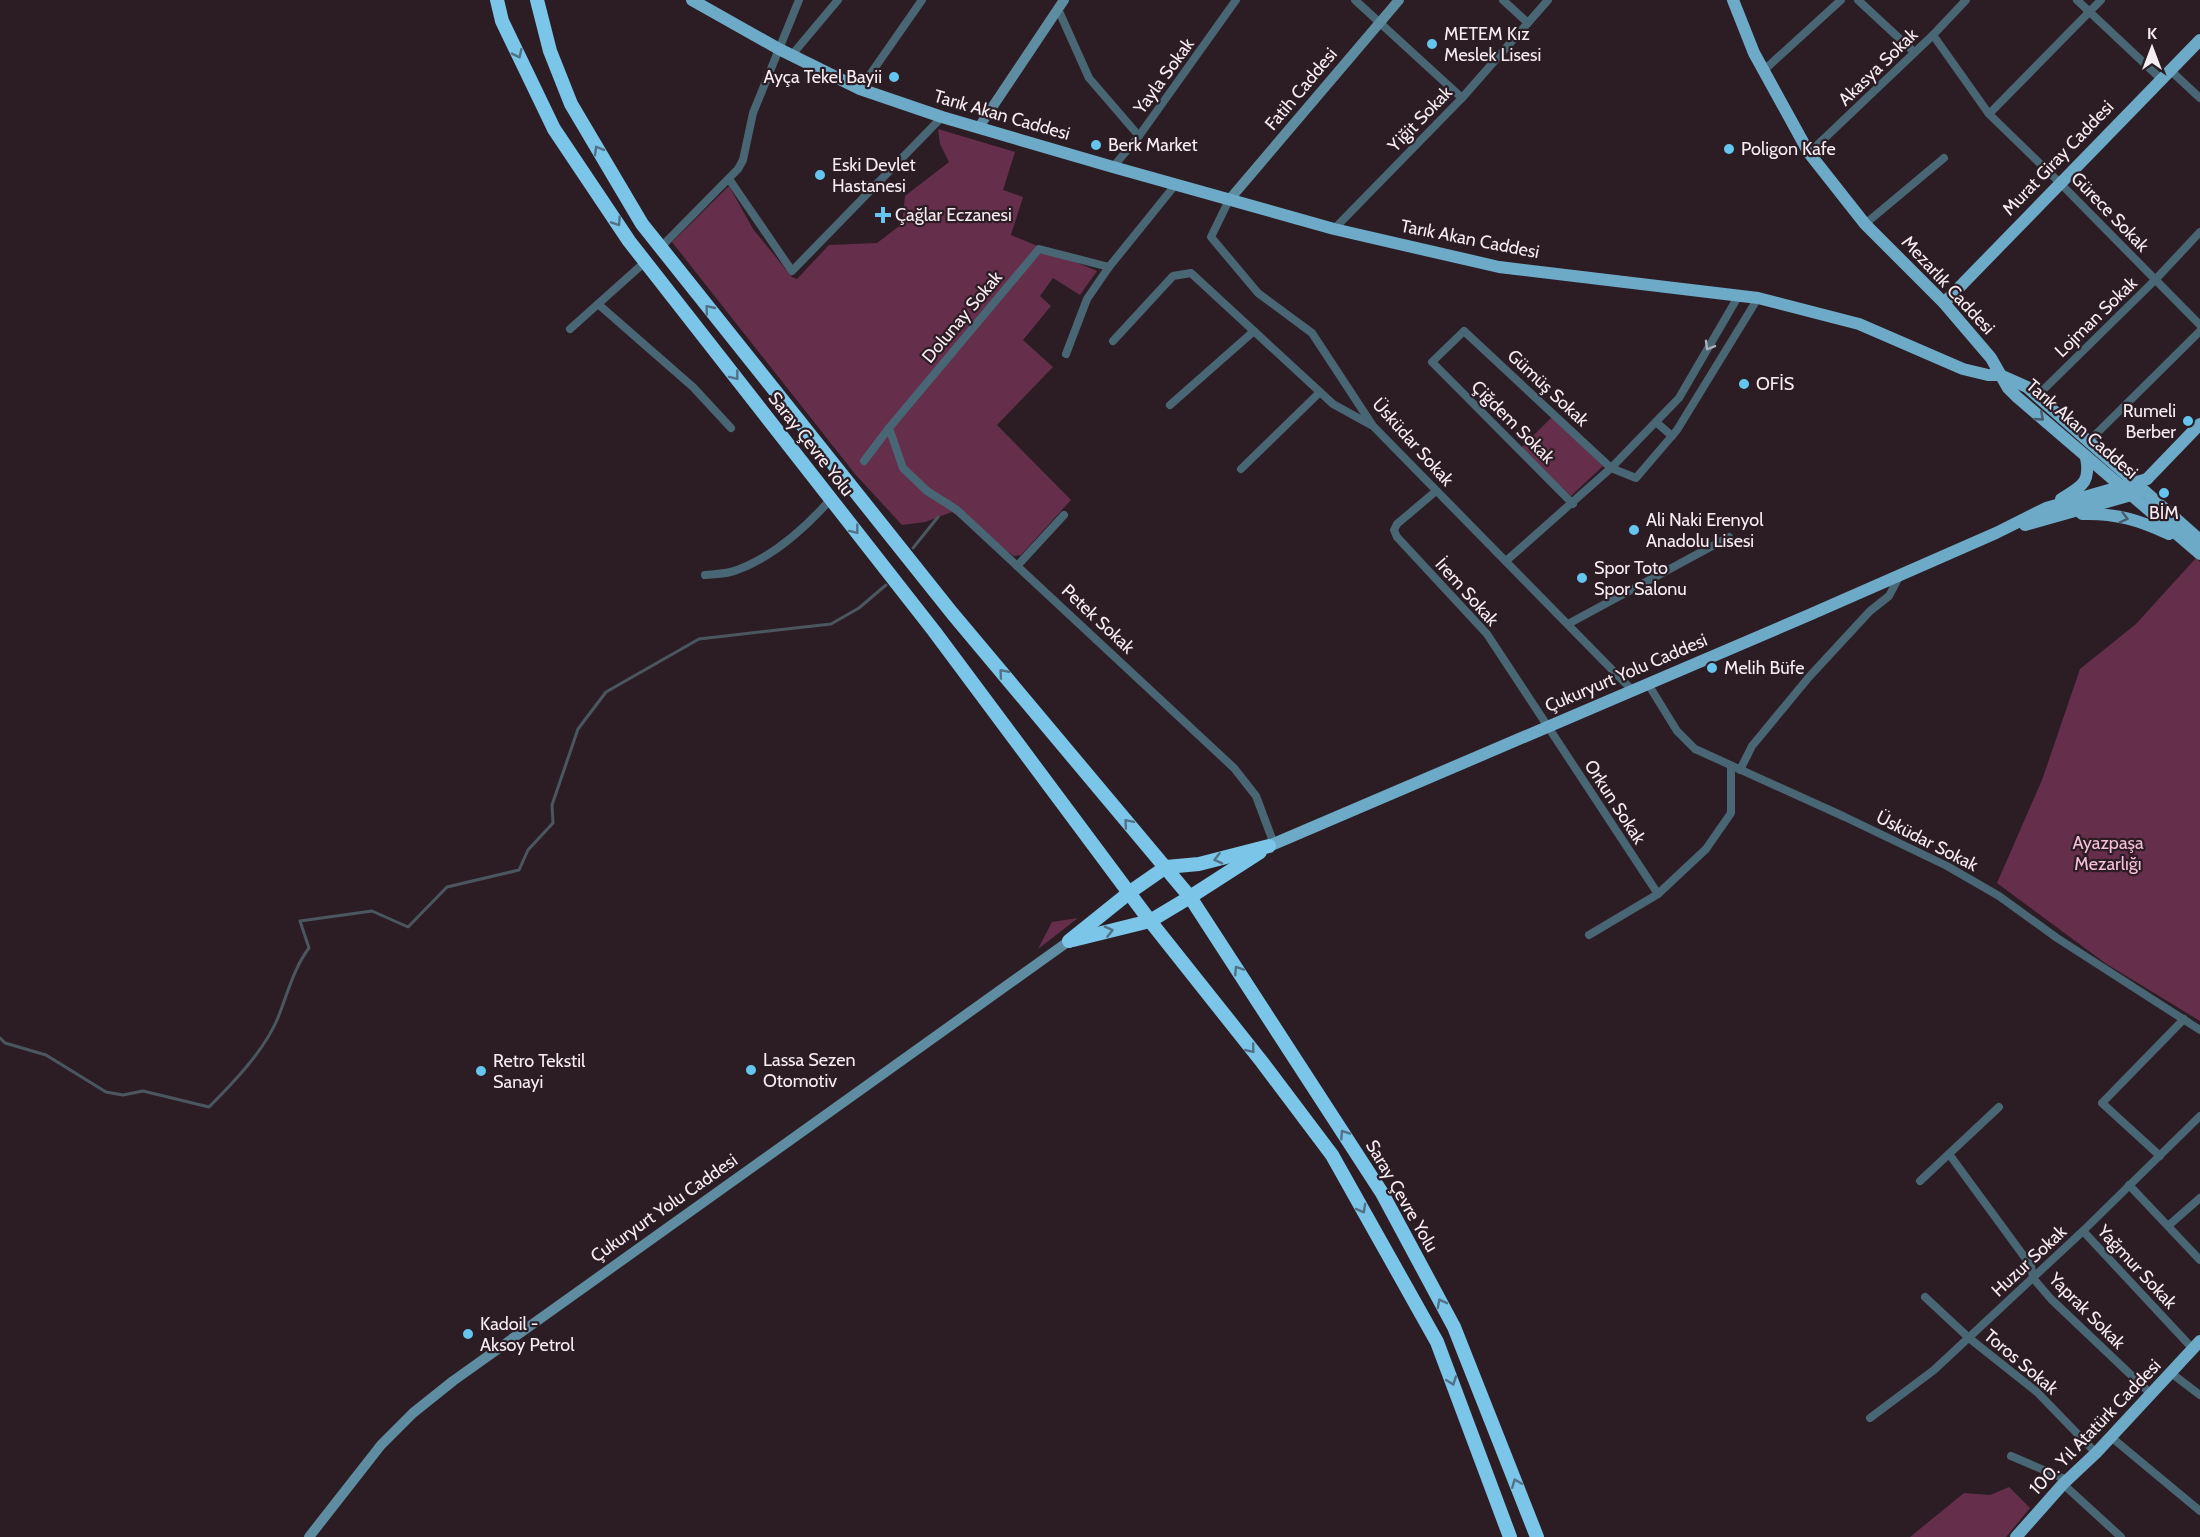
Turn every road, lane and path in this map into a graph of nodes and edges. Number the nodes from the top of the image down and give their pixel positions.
1 (497, 0) edge
2 (537, 0) edge
3 (692, 0) edge
4 (799, 0) edge
5 (838, 0) edge
6 (922, 0) edge
7 (1236, 0) edge
8 (1355, 0) edge
9 (1400, 0) edge
10 (1503, 0) edge
11 (1548, 0) edge
12 (1733, 0) edge
13 (1858, 0) edge
14 (1966, 0) edge
15 (2077, 0) edge
16 (2102, 0) edge
17 (1839, 1) edge
18 (1061, 4) edge
19 (2090, 12) junction
20 (1380, 21) junction
21 (1528, 23) junction
22 (1933, 34) junction
23 (2200, 40) edge
24 (779, 49) junction
25 (1914, 52) junction
26 (791, 56) junction
27 (1763, 71) junction
28 (2166, 74) junction
29 (860, 89) junction
30 (1462, 98) junction
31 (2200, 98) edge
32 (1989, 114) junction
33 (942, 117) junction
34 (979, 128) junction
35 (1139, 135) junction
36 (1809, 153) junction
37 (1944, 158) dead end
38 (1113, 167) junction
39 (729, 179) junction
40 (2060, 182) junction
41 (1176, 184) junction
42 (1229, 200) junction
43 (1865, 224) junction
44 (1334, 230) junction
45 (2200, 232) edge
46 (660, 248) junction
47 (645, 262) junction
48 (1109, 267) junction
49 (2155, 280) junction
50 (1739, 295) junction
51 (1758, 298) junction
52 (1944, 303) junction
53 (598, 304) junction
54 (2200, 325) edge
55 (570, 329) dead end
56 (1254, 331) junction
57 (2200, 331) edge
58 (1113, 341) dead end
59 (1066, 354) dead end
60 (1432, 362) joint
61 (2000, 375) junction
62 (1320, 392) junction
63 (2037, 396) junction
64 (1170, 405) dead end
65 (1656, 422) junction
66 (2200, 424) edge
67 (1373, 426) junction
68 (731, 428) dead end
69 (889, 428) junction
70 (1672, 436) junction
71 (2088, 442) junction
72 (2086, 457) junction
73 (864, 461) dead end
74 (1611, 468) junction
75 (1242, 470) dead end
76 (2133, 482) junction
77 (2146, 485) junction
78 (2119, 486) junction
79 (1437, 491) junction
80 (2130, 495) junction
81 (831, 499) junction
82 (1573, 504) junction
83 (2046, 508) junction
84 (2066, 514) junction
85 (1064, 515) dead end
86 (1996, 533) junction
87 (1729, 537) dead end
88 (2184, 540) junction
89 (2200, 540) edge
90 (2200, 554) edge
91 (1506, 561) junction
92 (1017, 566) junction
93 (1901, 574) junction
94 (705, 575) dead end
95 (1568, 624) junction
96 (1648, 684) junction
97 (1632, 690) junction
98 (1547, 726) junction
99 (1731, 766) junction
100 (1740, 770) junction
101 (1272, 845) junction
102 (1166, 867) junction
103 (1130, 892) junction
104 (1658, 894) junction
105 (1190, 897) junction
106 (1150, 921) junction
107 (1589, 935) dead end
108 (1069, 941) junction
109 (2184, 1019) junction
110 (2200, 1030) edge
111 (2000, 1107) dead end
112 (2200, 1116) edge
113 (1949, 1154) junction
114 (2160, 1156) junction
115 (1920, 1181) dead end
116 (2129, 1185) junction
117 (2200, 1198) edge
118 (2168, 1226) junction
119 (2083, 1232) junction
120 (2200, 1260) edge
121 (2034, 1278) junction
122 (1925, 1297) dead end
123 (1969, 1338) junction
124 (2196, 1345) edge
125 (2171, 1373) junction
126 (2151, 1394) junction
127 (2200, 1395) edge
128 (1870, 1418) dead end
129 (2111, 1437) junction
130 (2096, 1453) junction
131 (2011, 1456) dead end
132 (2065, 1482) junction
133 (2200, 1511) edge
134 (309, 1537) edge
135 (1510, 1537) edge
136 (1537, 1537) edge
137 (2016, 1537) edge
138 (2121, 1537) edge

1 -> 47 highway, Saray Çevre Yolu
46 -> 2 highway, Saray Çevre Yolu
3 - 24 main road, Tarık Akan Caddesi
4 - 24 street
5 - 26 street
6 - 29 street
7 - 35 street, Yayla Sokak
8 - 20 street
9 - 20 main road, Fatih Caddesi
10 - 21 street
11 - 21 street, Yiğit Sokak
12 - 27 main road, Mezarlık Caddesi
13 - 25 street
14 - 22 street, Akasya Sokak
15 - 19 street
16 - 19 street
17 - 27 street
18 - 34 main road
18 - 35 street
19 - 28 street
19 - 32 street
20 - 30 street
20 - 42 main road, Fatih Caddesi
21 - 30 street, Yiğit Sokak
22 - 25 street, Akasya Sokak
22 - 32 street, Gürece Sokak
23 - 28 main road, Murat Giray Caddesi
24 - 26 main road, Tarık Akan Caddesi
24 - 39 street
25 - 36 street, Akasya Sokak
26 - 29 main road, Tarık Akan Caddesi
27 - 36 main road, Mezarlık Caddesi
28 - 31 street
28 - 40 main road, Murat Giray Caddesi
29 - 33 main road, Tarık Akan Caddesi
30 - 44 street, Yiğit Sokak
32 - 40 street, Gürece Sokak
33 - 34 main road, Tarık Akan Caddesi
33 - 39 street
34 - 38 main road, Tarık Akan Caddesi
35 - 38 street, Yayla Sokak
36 - 43 main road, Mezarlık Caddesi
37 - 43 street
38 - 41 main road, Tarık Akan Caddesi
39 - 46 street
40 - 49 street, Gürece Sokak
40 - 52 main road, Murat Giray Caddesi
41 - 42 main road, Tarık Akan Caddesi
41 - 48 street
42 - 44 main road, Tarık Akan Caddesi
42 - 67 street, Üsküdar Sokak
43 - 52 main road, Mezarlık Caddesi
44 - 50 main road, Tarık Akan Caddesi
45 - 49 street, Lojman Sokak
102 -> 46 highway, Saray Çevre Yolu
47 - 53 street
47 -> 81 highway, Saray Çevre Yolu
48 - 59 street
48 - 69 street, Dolunay Sokak
49 - 54 street, Gürece Sokak
49 - 63 street, Lojman Sokak
50 - 51 main road, Tarık Akan Caddesi
50 -> 65 street
51 - 61 main road, Tarık Akan Caddesi
51 - 70 street
52 - 61 main road, Mezarlık Caddesi
53 - 55 street
53 - 68 street
56 - 58 street
56 - 62 street
56 - 64 street
57 - 71 street
60 - 74 street, Gümüş Sokak
60 - 82 street, Çiğdem Sokak
61 - 63 main road
61 -> 72 main road, Tarık Akan Caddesi
62 - 67 street
62 - 75 street
63 - 71 main road
65 - 70 street
65 - 74 street
66 - 77 main road
67 - 79 street, Üsküdar Sokak
69 - 73 street, Dolunay Sokak
69 - 92 street, Petek Sokak
70 - 74 street
71 - 76 main road
72 - 78 main road, Tarık Akan Caddesi
72 - 83 main road, Çukuryurt Yolu Caddesi
74 - 82 street
76 - 77 main road, Çukuryurt Yolu Caddesi
76 - 78 main road, Çukuryurt Yolu Caddesi
77 - 80 main road, Çukuryurt Yolu Caddesi
77 - 89 main road
78 - 80 main road, Tarık Akan Caddesi
78 - 83 main road, Çukuryurt Yolu Caddesi
79 - 91 street, Üsküdar Sokak
79 - 98 street, İrem Sokak
80 - 84 main road, Çukuryurt Yolu Caddesi
80 - 88 main road, Tarık Akan Caddesi
81 - 94 street
81 -> 103 highway, Saray Çevre Yolu
82 - 91 street
83 - 86 main road, Çukuryurt Yolu Caddesi
84 - 86 main road, Çukuryurt Yolu Caddesi
84 -> 88 main road, Çukuryurt Yolu Caddesi
85 - 92 street
86 - 93 main road, Çukuryurt Yolu Caddesi
87 - 95 street
88 - 90 main road, Tarık Akan Caddesi
91 - 95 street, Üsküdar Sokak
92 - 101 street, Petek Sokak
93 - 96 main road, Çukuryurt Yolu Caddesi
93 - 100 street
95 - 97 street, Üsküdar Sokak
96 - 97 main road, Çukuryurt Yolu Caddesi
96 - 99 street, Üsküdar Sokak
97 - 98 main road, Çukuryurt Yolu Caddesi
98 - 101 main road, Çukuryurt Yolu Caddesi
98 - 104 street, Orkun Sokak
99 - 100 street, Üsküdar Sokak
99 - 104 street
100 - 109 street, Üsküdar Sokak
101 -> 102 highway
101 - 105 highway
102 - 103 highway
102 - 105 highway, Saray Çevre Yolu
103 - 106 highway, Saray Çevre Yolu
103 - 108 highway
104 - 107 street
105 - 106 highway
136 -> 105 highway, Saray Çevre Yolu
108 -> 106 highway
106 -> 135 highway
108 - 134 main road, Çukuryurt Yolu Caddesi
109 - 110 street, Üsküdar Sokak
109 - 114 street
111 - 113 street
112 - 114 street, Huzur Sokak
113 - 115 street
113 - 121 street, Yaprak Sokak
114 - 116 street, Huzur Sokak
116 - 118 street
116 - 119 street, Huzur Sokak
117 - 118 street
118 - 120 street
119 - 121 street, Huzur Sokak
119 - 124 street, Yağmur Sokak
121 - 123 street, Huzur Sokak
121 - 126 street, Yaprak Sokak
122 - 123 street, Toros Sokak
123 - 128 street, Huzur Sokak
123 - 130 street, Toros Sokak
124 - 125 main road, 100. Yıl Atatürk Caddesi
125 - 126 main road, 100. Yıl Atatürk Caddesi
125 - 127 street
126 - 129 main road, 100. Yıl Atatürk Caddesi
129 - 130 main road, 100. Yıl Atatürk Caddesi
129 - 133 street
130 - 132 main road, 100. Yıl Atatürk Caddesi
131 - 132 street
132 - 137 main road, 100. Yıl Atatürk Caddesi
132 - 138 street

